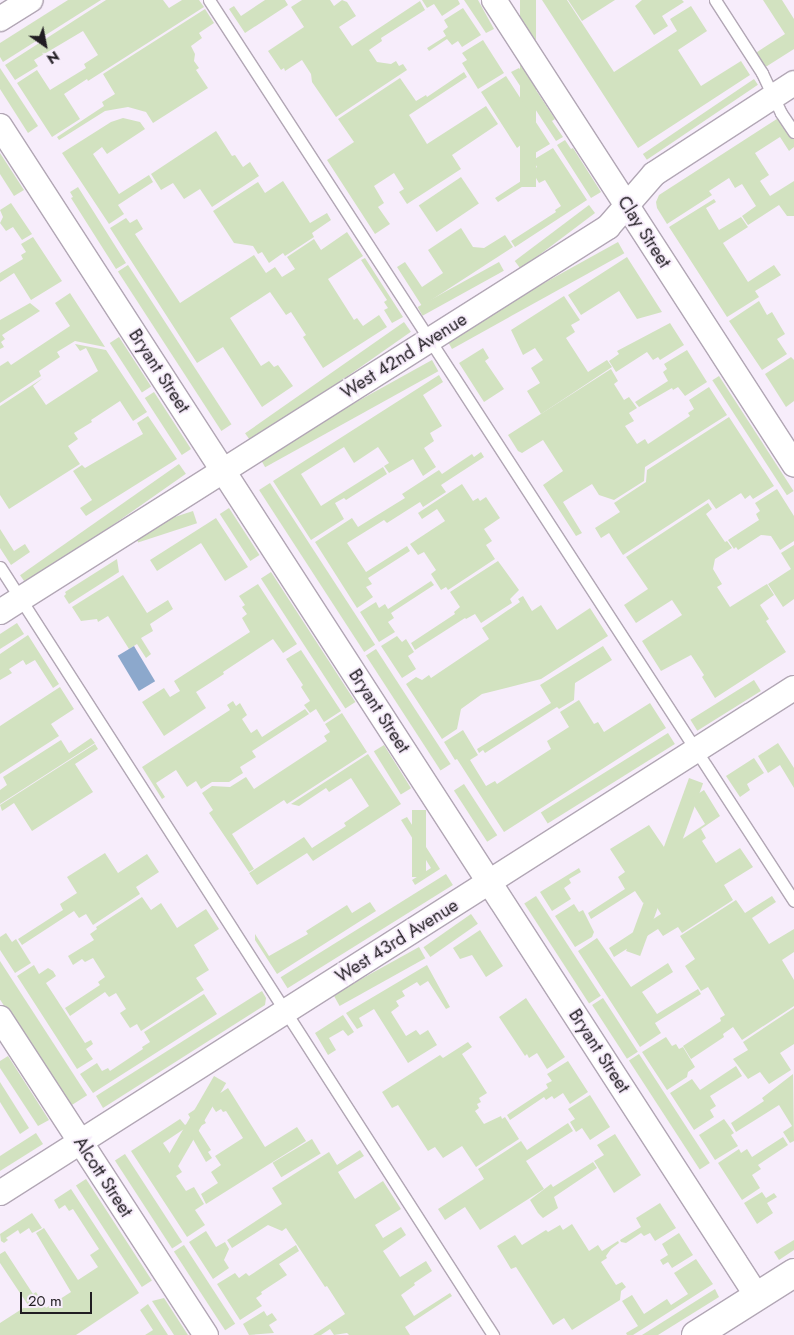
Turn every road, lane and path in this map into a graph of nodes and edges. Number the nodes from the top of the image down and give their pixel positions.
1 (30, 0) edge
2 (209, 0) edge
3 (494, 0) edge
4 (715, 0) edge
5 (0, 19) edge
6 (794, 83) edge
7 (774, 96) junction
8 (0, 126) edge
9 (794, 132) edge
10 (627, 205) junction
11 (430, 340) junction
12 (794, 464) edge
13 (223, 471) junction
14 (0, 567) edge
15 (20, 599) junction
16 (0, 612) edge
17 (794, 688) edge
18 (696, 750) junction
19 (489, 882) junction
20 (794, 901) edge
21 (286, 1012) junction
22 (0, 1018) edge
23 (80, 1142) junction
24 (0, 1193) edge
25 (794, 1273) edge
26 (757, 1296) junction
27 (705, 1333) edge
28 (206, 1335) edge
29 (493, 1335) edge

1 - 5 street
2 - 11 lane
3 - 10 street, Clay Street
4 - 7 lane
6 - 7 street, West 42nd Avenue
7 - 9 lane
7 - 10 street, West 42nd Avenue
8 - 13 street, Bryant Street
10 - 11 street, West 42nd Avenue
10 - 12 street, Clay Street
11 - 13 street, West 42nd Avenue
11 - 18 lane
13 - 15 street, West 42nd Avenue
13 - 19 street, Bryant Street
14 - 15 lane
15 - 16 street, West 42nd Avenue
15 - 21 lane
17 - 18 street, West 43rd Avenue
18 - 19 street, West 43rd Avenue
18 - 20 lane
19 - 21 street, West 43rd Avenue
19 - 26 street, Bryant Street
21 - 23 street, West 43rd Avenue
21 - 29 lane
22 - 23 street, Alcott Street
23 - 24 street, West 43rd Avenue
23 - 28 street, Alcott Street
25 - 26 street
26 - 27 street

